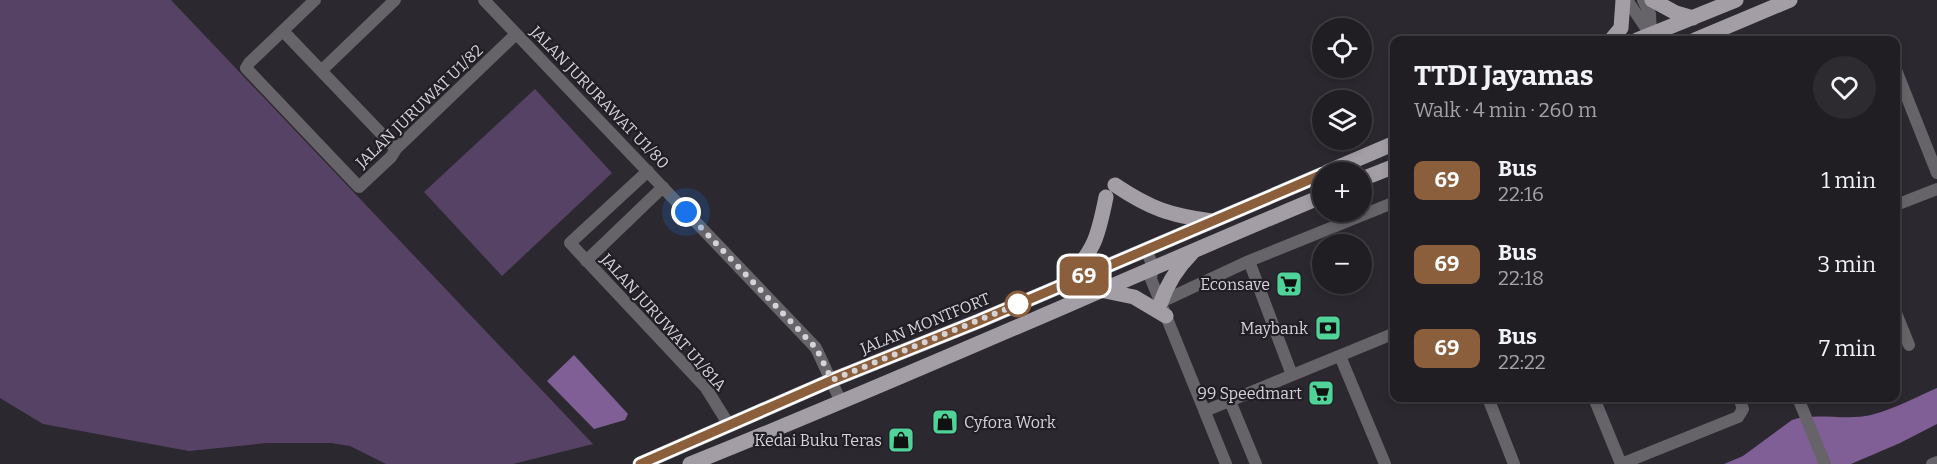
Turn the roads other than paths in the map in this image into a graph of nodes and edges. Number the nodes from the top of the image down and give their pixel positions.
1 (315, 0) edge
2 (395, 0) edge
3 (484, 0) edge
4 (1623, 0) edge
5 (1628, 0) edge
6 (1643, 0) edge
7 (1652, 0) edge
8 (1736, 0) edge
9 (1790, 0) edge
10 (1693, 18) junction
11 (283, 31) junction
12 (516, 34) junction
13 (1614, 36) edge
14 (1646, 36) edge
15 (1647, 36) edge
16 (1652, 36) edge
17 (1712, 36) edge
18 (321, 71) junction
19 (1900, 80) edge
20 (1390, 145) edge
21 (396, 149) junction
22 (1351, 162) edge
23 (1390, 168) edge
24 (648, 171) junction
25 (1937, 173) edge
26 (1372, 175) edge
27 (1312, 179) edge
28 (663, 187) junction
29 (1937, 189) edge
30 (1312, 201) edge
31 (1900, 203) edge
32 (1390, 204) edge
33 (1212, 221) junction
34 (1196, 249) junction
35 (1140, 252) junction
36 (586, 261) junction
37 (1249, 261) junction
38 (1149, 272) junction
39 (1064, 285) junction
40 (1100, 290) junction
41 (1164, 309) junction
42 (1900, 323) edge
43 (1390, 335) edge
44 (1909, 345) dead end
45 (1340, 356) junction
46 (1293, 375) junction
47 (832, 380) junction
48 (1230, 401) junction
49 (841, 402) junction
50 (1490, 402) edge
51 (1596, 402) edge
52 (1740, 402) edge
53 (1800, 402) edge
54 (1205, 411) junction
55 (729, 425) junction
56 (1937, 462) edge
57 (640, 464) edge
58 (690, 464) edge
59 (1226, 464) edge
60 (1256, 464) edge
61 (1384, 464) edge
62 (1514, 464) edge
63 (1621, 464) edge
64 (1826, 464) edge
65 (1932, 464) edge

1 - 11 street
2 - 18 street
3 - 12 street, JALAN JURURAWAT U1/80
4 - 13 main road
5 - 14 street
6 - 15 street
7 - 10 main road
8 - 10 main road
9 - 17 main road
10 - 16 main road
11 - 18 street
11 - 21 street, JALAN JURUWAT U1/82
12 - 21 street, JALAN JURUWAT U1/82
12 - 24 street, JALAN JURURAWAT U1/80
18 - 21 street
19 - 25 street
20 - 22 main road, JALAN MONTFORT
23 - 26 main road
24 - 28 street, JALAN JURURAWAT U1/80
24 - 36 street, JALAN JURUWAT U1/81A
27 - 33 main road, JALAN MONTFORT
28 - 36 street
28 - 47 street, JALAN JURURAWAT U1/80
29 - 31 street
30 - 34 main road
32 - 37 street
33 - 35 main road, JALAN MONTFORT
33 - 39 main road
34 - 38 main road
34 - 41 main road
35 - 38 street
35 - 39 main road, JALAN MONTFORT
36 - 55 street, JALAN JURUWAT U1/81A
37 - 41 street
37 - 46 street
38 - 40 main road
38 - 41 street
39 - 47 main road, JALAN MONTFORT
40 - 41 main road
40 - 49 main road
41 - 54 street
42 - 44 street
43 - 45 street
45 - 46 street
45 - 61 street
46 - 48 street
47 - 49 street, JALAN JURURAWAT U1/80
47 - 55 main road, JALAN MONTFORT
48 - 54 street
48 - 60 street
49 - 58 main road
50 - 62 street
51 - 63 street
52 - 63 street
53 - 64 street
54 - 59 street
55 - 57 main road, JALAN MONTFORT
56 - 65 street

